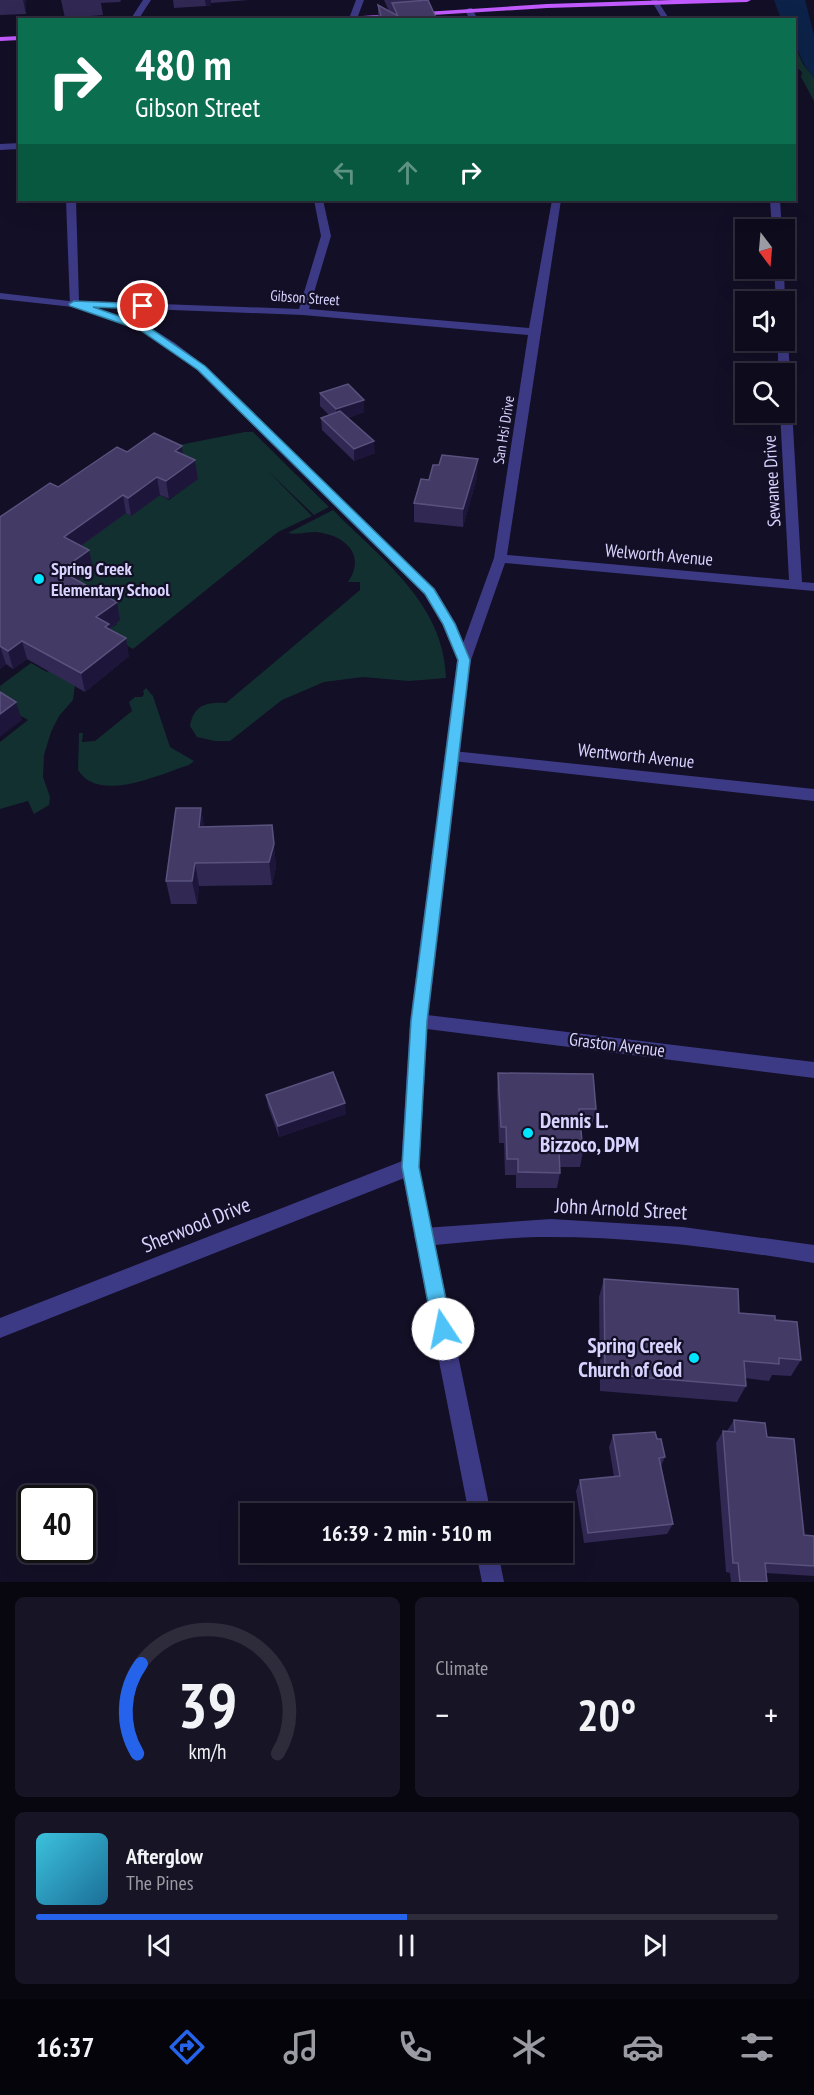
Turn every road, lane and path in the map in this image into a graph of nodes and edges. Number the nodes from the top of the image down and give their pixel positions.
1 (147, 0) edge
2 (360, 0) edge
3 (747, 0) edge
4 (654, 2) junction
5 (547, 3) edge
6 (469, 10) junction
7 (354, 16) junction
8 (135, 18) edge
9 (328, 18) edge
10 (473, 18) edge
11 (666, 18) edge
12 (18, 38) edge
13 (0, 39) edge
14 (18, 146) edge
15 (0, 147) edge
16 (71, 201) edge
17 (319, 201) edge
18 (557, 201) edge
19 (775, 201) edge
20 (776, 219) edge
21 (0, 296) edge
22 (74, 304) junction
23 (303, 312) junction
24 (534, 332) junction
25 (787, 423) edge
26 (500, 558) junction
27 (796, 585) junction
28 (814, 587) edge
29 (464, 660) junction
30 (453, 756) junction
31 (814, 795) edge
32 (419, 1021) junction
33 (814, 1070) edge
34 (410, 1167) junction
35 (424, 1237) junction
36 (814, 1254) edge
37 (0, 1329) edge
38 (478, 1503) edge
39 (489, 1563) edge
40 (493, 1582) edge

1 - 8 street
2 - 7 street
3 - 4 main road
4 - 5 main road
4 - 11 street
5 - 6 main road
6 - 7 main road
6 - 10 street
7 - 9 main road
12 - 13 main road
14 - 15 street
16 - 22 street
17 - 23 street
18 - 24 street, San Hsi Drive
19 - 20 street
21 - 22 street
22 - 23 street, Gibson Street
22 - 29 street
23 - 24 street, Gibson Street
24 - 26 street, San Hsi Drive
25 - 27 street, Sewanee Drive
26 - 27 street, Welworth Avenue
26 - 29 street, San Hsi Drive
27 - 28 street, Welworth Avenue
29 - 30 street, San Hsi Drive
30 - 31 street, Wentworth Avenue
30 - 32 street, San Hsi Drive
32 - 33 street, Graston Avenue
32 - 34 street, San Hsi Drive
34 - 35 street, San Hsi Drive
34 - 37 street, Sherwood Drive
35 - 36 street, John Arnold Street
35 - 38 street, San Hsi Drive
39 - 40 street

